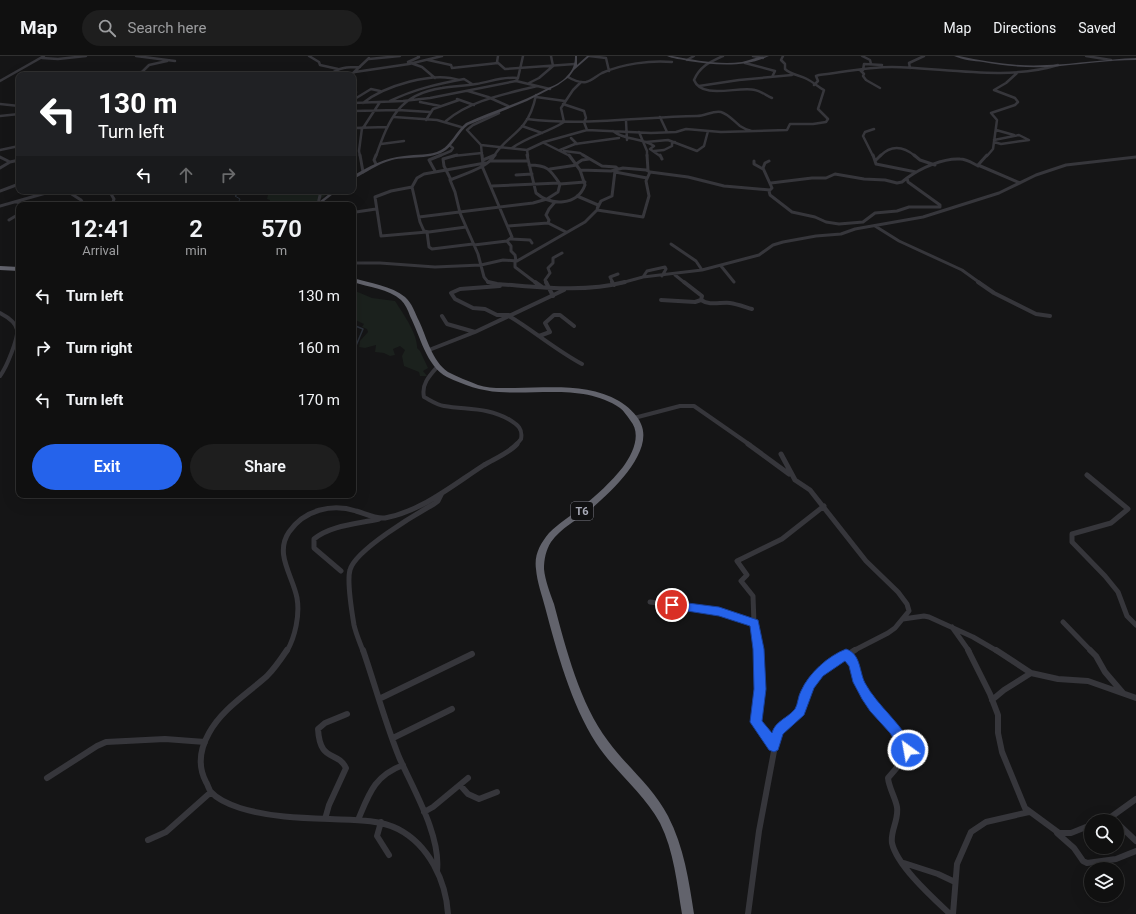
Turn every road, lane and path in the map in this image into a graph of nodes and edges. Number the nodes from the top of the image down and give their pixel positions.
1 (66, 56) edge
2 (86, 56) edge
3 (136, 56) edge
4 (308, 56) edge
5 (371, 56) edge
6 (400, 56) edge
7 (418, 56) edge
8 (442, 56) edge
9 (498, 56) edge
10 (523, 56) edge
11 (551, 56) edge
12 (576, 56) edge
13 (589, 56) edge
14 (668, 56) edge
15 (694, 56) edge
16 (723, 56) edge
17 (752, 56) edge
18 (768, 56) edge
19 (783, 56) edge
20 (862, 56) edge
21 (924, 56) edge
22 (955, 56) edge
23 (1086, 56) edge
24 (43, 57) edge
25 (678, 57) edge
26 (62, 58) junction
27 (763, 58) junction
28 (369, 59) junction
29 (1136, 59) edge
30 (428, 60) junction
31 (687, 60) junction
32 (1111, 60) junction
33 (168, 61) junction
34 (175, 61) dead end
35 (672, 62) dead end
36 (415, 63) junction
37 (498, 63) junction
38 (706, 63) junction
39 (745, 63) junction
40 (575, 64) junction
41 (871, 64) junction
42 (1058, 65) junction
43 (360, 66) junction
44 (553, 66) junction
45 (894, 67) junction
46 (521, 68) junction
47 (910, 68) junction
48 (338, 69) junction
49 (574, 69) junction
50 (860, 70) junction
51 (863, 70) junction
52 (609, 71) junction
53 (16, 72) edge
54 (16, 72) edge
55 (141, 72) edge
56 (334, 72) edge
57 (355, 72) joint
58 (1017, 73) junction
59 (796, 74) junction
60 (568, 77) junction
61 (772, 77) junction
62 (435, 78) junction
63 (518, 78) junction
64 (459, 80) junction
65 (0, 81) edge
66 (516, 82) junction
67 (581, 82) junction
68 (529, 83) junction
69 (472, 84) junction
70 (538, 85) junction
71 (814, 85) junction
72 (699, 86) junction
73 (880, 88) dead end
74 (550, 89) junction
75 (380, 91) junction
76 (468, 91) junction
77 (449, 96) junction
78 (536, 96) junction
79 (491, 98) junction
80 (772, 98) dead end
81 (356, 99) edge
82 (459, 100) junction
83 (406, 101) junction
84 (410, 101) junction
85 (565, 101) junction
86 (356, 102) edge
87 (380, 102) junction
88 (389, 102) junction
89 (363, 103) junction
90 (563, 104) junction
91 (1, 105) edge
92 (474, 105) junction
93 (14, 106) edge
94 (440, 106) junction
95 (508, 106) junction
96 (398, 110) junction
97 (356, 111) edge
98 (374, 111) junction
99 (430, 112) junction
100 (499, 113) dead end
101 (16, 114) edge
102 (0, 116) edge
103 (394, 117) junction
104 (660, 117) junction
105 (527, 119) junction
106 (426, 120) junction
107 (446, 121) junction
108 (564, 121) junction
109 (626, 121) junction
110 (577, 122) junction
111 (584, 122) junction
112 (615, 124) junction
113 (522, 126) junction
114 (387, 127) junction
115 (461, 127) junction
116 (356, 128) edge
117 (362, 128) junction
118 (686, 129) junction
119 (874, 129) dead end
120 (587, 130) junction
121 (996, 130) junction
122 (614, 131) junction
123 (708, 131) junction
124 (751, 131) junction
125 (626, 132) junction
126 (639, 132) junction
127 (667, 132) junction
128 (542, 133) junction
129 (691, 134) dead end
130 (538, 135) junction
131 (1015, 135) junction
132 (571, 138) dead end
133 (619, 138) junction
134 (627, 140) junction
135 (641, 140) junction
136 (404, 141) dead end
137 (994, 141) junction
138 (545, 142) junction
139 (646, 142) junction
140 (675, 142) junction
141 (381, 144) junction
142 (577, 144) junction
143 (481, 145) junction
144 (449, 146) junction
145 (500, 146) junction
146 (16, 147) edge
147 (512, 148) junction
148 (0, 150) edge
149 (528, 150) junction
150 (561, 150) junction
151 (647, 151) junction
152 (653, 151) junction
153 (482, 153) junction
154 (495, 155) junction
155 (0, 157) edge
156 (1136, 157) edge
157 (589, 159) junction
158 (662, 160) dead end
159 (16, 161) edge
160 (491, 161) junction
161 (754, 161) dead end
162 (769, 161) dead end
163 (875, 161) junction
164 (10, 162) junction
165 (484, 163) junction
166 (529, 163) junction
167 (376, 164) junction
168 (577, 165) junction
169 (934, 165) junction
170 (978, 166) junction
171 (0, 168) edge
172 (445, 169) junction
173 (550, 169) junction
174 (763, 169) junction
175 (580, 170) junction
176 (435, 171) junction
177 (616, 171) junction
178 (649, 171) junction
179 (363, 172) junction
180 (916, 172) junction
181 (532, 174) junction
182 (516, 175) dead end
183 (356, 176) edge
184 (647, 178) junction
185 (908, 178) junction
186 (451, 180) junction
187 (585, 182) junction
188 (771, 183) junction
189 (1020, 183) junction
190 (560, 184) junction
191 (16, 185) edge
192 (535, 185) junction
193 (492, 186) junction
194 (412, 187) junction
195 (770, 190) junction
196 (0, 191) edge
197 (43, 194) edge
198 (72, 194) edge
199 (111, 194) edge
200 (331, 194) edge
201 (577, 196) junction
202 (547, 200) junction
203 (16, 202) edge
204 (17, 202) edge
205 (82, 202) edge
206 (113, 202) edge
207 (320, 202) edge
208 (555, 202) junction
209 (0, 206) edge
210 (500, 208) junction
211 (598, 208) junction
212 (376, 209) junction
213 (356, 212) edge
214 (460, 213) junction
215 (16, 216) edge
216 (419, 217) junction
217 (9, 220) dead end
218 (548, 223) junction
219 (508, 226) junction
220 (875, 226) junction
221 (466, 227) junction
222 (427, 232) junction
223 (566, 232) junction
224 (511, 239) junction
225 (507, 242) junction
226 (532, 243) dead end
227 (671, 244) dead end
228 (473, 245) junction
229 (562, 253) dead end
230 (516, 261) junction
231 (356, 264) edge
232 (481, 265) junction
233 (721, 266) junction
234 (0, 268) edge
235 (16, 269) edge
236 (702, 270) junction
237 (618, 274) dead end
238 (675, 275) junction
239 (662, 276) junction
240 (643, 278) junction
241 (356, 281) edge
242 (734, 282) dead end
243 (502, 285) junction
244 (614, 285) junction
245 (542, 287) junction
246 (549, 288) junction
247 (566, 289) junction
248 (554, 296) junction
249 (661, 300) dead end
250 (701, 300) junction
251 (752, 309) dead end
252 (0, 313) edge
253 (442, 316) dead end
254 (510, 316) junction
255 (1050, 316) dead end
256 (16, 325) edge
257 (574, 326) dead end
258 (475, 332) junction
259 (539, 336) junction
260 (16, 341) edge
261 (429, 350) junction
262 (582, 364) dead end
263 (438, 366) junction
264 (0, 376) edge
265 (634, 418) junction
266 (780, 454) dead end
267 (1087, 474) dead end
268 (791, 475) junction
269 (442, 493) junction
270 (824, 506) junction
271 (383, 518) junction
272 (340, 571) dead end
273 (650, 602) dead end
274 (903, 619) junction
275 (1063, 622) dead end
276 (754, 623) junction
277 (1136, 625) edge
278 (952, 627) junction
279 (472, 654) dead end
280 (846, 654) junction
281 (1031, 673) junction
282 (1126, 695) junction
283 (1136, 698) edge
284 (379, 699) junction
285 (992, 700) junction
286 (452, 709) dead end
287 (347, 714) dead end
288 (393, 738) junction
289 (205, 742) junction
290 (774, 746) junction
291 (403, 765) junction
292 (47, 778) dead end
293 (468, 778) dead end
294 (460, 785) junction
295 (211, 792) junction
296 (497, 792) dead end
297 (1136, 799) edge
298 (424, 812) junction
299 (1029, 812) junction
300 (1121, 814) edge
301 (325, 819) junction
302 (358, 820) junction
303 (381, 822) junction
304 (1084, 827) edge
305 (1124, 829) edge
306 (1054, 831) junction
307 (148, 840) dead end
308 (1136, 841) edge
309 (1136, 851) edge
310 (389, 855) dead end
311 (903, 862) junction
312 (437, 871) junction
313 (955, 882) junction
314 (953, 913) edge
315 (448, 914) edge
316 (688, 914) edge
317 (748, 914) edge

1 - 26 street
2 - 26 street
3 - 33 street
4 - 48 street
5 - 28 street
6 - 28 street
7 - 36 street
8 - 30 street
9 - 37 street
10 - 46 street
11 - 44 street
12 - 40 main road
13 - 49 main road
13 - 52 street
14 - 25 main road
15 - 31 street
16 - 38 street
17 - 27 street
18 - 27 main road
19 - 59 street
20 - 41 street
21 - 47 street
22 - 42 main road
23 - 32 street
24 - 26 street
24 - 54 street
25 - 31 main road
27 - 39 main road
28 - 43 street
29 - 32 main road
30 - 36 street
30 - 37 street
31 - 38 main road
32 - 42 main road
33 - 34 street
33 - 55 street
35 - 52 street
36 - 57 street
36 - 62 street
37 - 46 street
38 - 39 main road
38 - 72 street
39 - 61 street
40 - 44 street
40 - 49 main road
41 - 45 street
41 - 51 street
42 - 58 street
43 - 48 street
43 - 57 street
44 - 46 street
44 - 68 street
45 - 47 street
45 - 51 street
46 - 63 street
47 - 58 street
48 - 56 street
49 - 60 main road
50 - 51 street
50 - 71 street
50 - 73 street
52 - 67 street
53 - 65 street
58 - 121 street
59 - 61 street
59 - 71 street
60 - 67 street
60 - 74 main road
61 - 72 street
62 - 64 street
62 - 75 street
63 - 66 street
63 - 69 street
64 - 69 street
64 - 88 street
66 - 68 street
66 - 76 street
67 - 85 street
68 - 70 street
69 - 83 street
70 - 74 street
70 - 79 street
71 - 124 street
72 - 80 street
74 - 78 main road
75 - 81 street
75 - 89 street
76 - 77 street
76 - 79 street
77 - 82 street
77 - 84 street
78 - 85 street
78 - 95 main road
78 - 105 street
79 - 92 street
79 - 95 street
82 - 92 street
82 - 94 street
83 - 84 street
83 - 88 street
83 - 96 street
84 - 94 street
85 - 90 street
86 - 89 street
87 - 88 street
87 - 89 street
87 - 98 street
90 - 108 street
90 - 111 street
91 - 93 street
92 - 107 street
94 - 99 street
95 - 115 main road
96 - 98 street
96 - 99 street
96 - 103 street
97 - 98 street
98 - 117 street
99 - 106 street
100 - 143 street
101 - 102 street
103 - 106 street
103 - 114 street
104 - 109 street
104 - 124 street
104 - 127 street
105 - 108 street
105 - 113 street
106 - 107 street
107 - 115 street
108 - 110 street
108 - 128 street
109 - 112 street
109 - 125 street
110 - 111 street
110 - 120 street
111 - 112 street
111 - 120 street
112 - 122 street
113 - 128 street
113 - 145 street
114 - 117 street
114 - 141 street
115 - 144 main road
116 - 117 street
117 - 179 street
118 - 123 street
118 - 127 street
118 - 129 street
119 - 163 street
120 - 122 street
120 - 138 street
121 - 131 street
121 - 137 street
122 - 125 street
122 - 133 street
123 - 124 street
123 - 140 street
125 - 126 street
125 - 134 street
126 - 127 street
126 - 135 street
128 - 130 street
130 - 138 street
130 - 147 street
131 - 137 street
131 - 137 street
132 - 142 street
133 - 134 street
133 - 142 street
134 - 135 street
135 - 139 street
135 - 151 street
136 - 141 street
137 - 170 street
138 - 149 street
138 - 150 street
139 - 140 street
139 - 152 street
140 - 152 street
141 - 167 street
142 - 150 street
143 - 145 street
143 - 153 street
144 - 167 main road
144 - 176 street
145 - 147 street
145 - 154 street
146 - 148 street
147 - 149 street
149 - 166 street
150 - 157 street
150 - 168 street
151 - 152 street
151 - 178 street
152 - 158 street
153 - 165 street
153 - 172 street
154 - 160 street
154 - 165 street
155 - 164 street
156 - 189 street
157 - 168 street
157 - 177 street
159 - 164 street
160 - 165 street
160 - 166 street
161 - 174 street
162 - 174 street
163 - 169 street
163 - 180 street
164 - 171 street
165 - 172 street
165 - 186 street
165 - 193 street
166 - 173 street
166 - 181 street
167 - 179 main road
168 - 173 street
168 - 175 street
169 - 170 street
169 - 180 street
170 - 189 street
172 - 176 street
172 - 186 street
173 - 190 street
174 - 188 street
175 - 177 street
175 - 187 street
176 - 194 street
177 - 178 street
177 - 184 street
177 - 211 street
178 - 184 street
178 - 195 street
179 - 183 main road
180 - 185 street
181 - 182 street
181 - 192 street
184 - 211 street
185 - 188 street
185 - 195 street
186 - 214 street
187 - 190 street
187 - 201 street
188 - 195 street
189 - 220 street
190 - 192 street
190 - 202 street
191 - 196 street
192 - 193 street
192 - 202 street
193 - 210 street
194 - 212 street
194 - 216 street
197 - 204 street
198 - 205 street
199 - 206 street
200 - 207 main road
201 - 208 street
201 - 211 street
202 - 208 street
202 - 210 street
203 - 209 street
208 - 218 street
210 - 214 street
210 - 219 street
211 - 223 street
212 - 213 street
212 - 222 street
214 - 216 street
214 - 221 street
215 - 217 street
216 - 222 street
218 - 219 street
218 - 223 street
219 - 224 street
220 - 233 street
220 - 255 street
221 - 222 street
221 - 228 street
222 - 228 street
223 - 230 street
224 - 225 street
224 - 226 street
225 - 228 street
225 - 230 street
227 - 236 street
228 - 232 street
229 - 246 street
230 - 232 street
230 - 245 street
231 - 232 street
232 - 243 street
233 - 236 street
233 - 242 street
234 - 235 highway
236 - 238 street
237 - 244 street
238 - 239 street
238 - 250 street
239 - 240 street
239 - 240 street
240 - 244 street
241 - 261 highway
243 - 245 street
243 - 254 street
244 - 247 street
245 - 246 street
246 - 247 street
246 - 248 street
247 - 248 street
248 - 254 street
249 - 250 street
250 - 251 street
252 - 256 street
253 - 258 street
254 - 258 street
254 - 259 street
257 - 259 street
258 - 261 street
259 - 262 street
260 - 264 street
261 - 263 highway
263 - 265 highway
263 - 269 street
265 - 268 street
265 - 316 highway, T6
266 - 268 street
267 - 277 street
268 - 270 street
269 - 271 street
269 - 284 street
270 - 274 street
270 - 276 street
271 - 272 street
271 - 289 street
273 - 276 street
274 - 278 street
274 - 280 street
275 - 282 street
276 - 290 street
278 - 281 street
278 - 285 street
279 - 284 street
280 - 290 street
280 - 311 street
281 - 282 street
281 - 285 street
282 - 283 street
284 - 288 street
285 - 299 street
286 - 288 street
287 - 301 street
288 - 291 street
289 - 292 street
289 - 295 street
290 - 317 street
291 - 298 street
291 - 302 street
293 - 294 street
294 - 296 street
294 - 298 street
295 - 301 street
295 - 307 street
297 - 300 street
298 - 312 street
299 - 306 street
299 - 313 street
301 - 302 street
302 - 303 street
303 - 310 street
303 - 312 street
304 - 306 street
305 - 308 street
306 - 309 street
311 - 313 street
311 - 314 street
312 - 315 street
313 - 314 street

